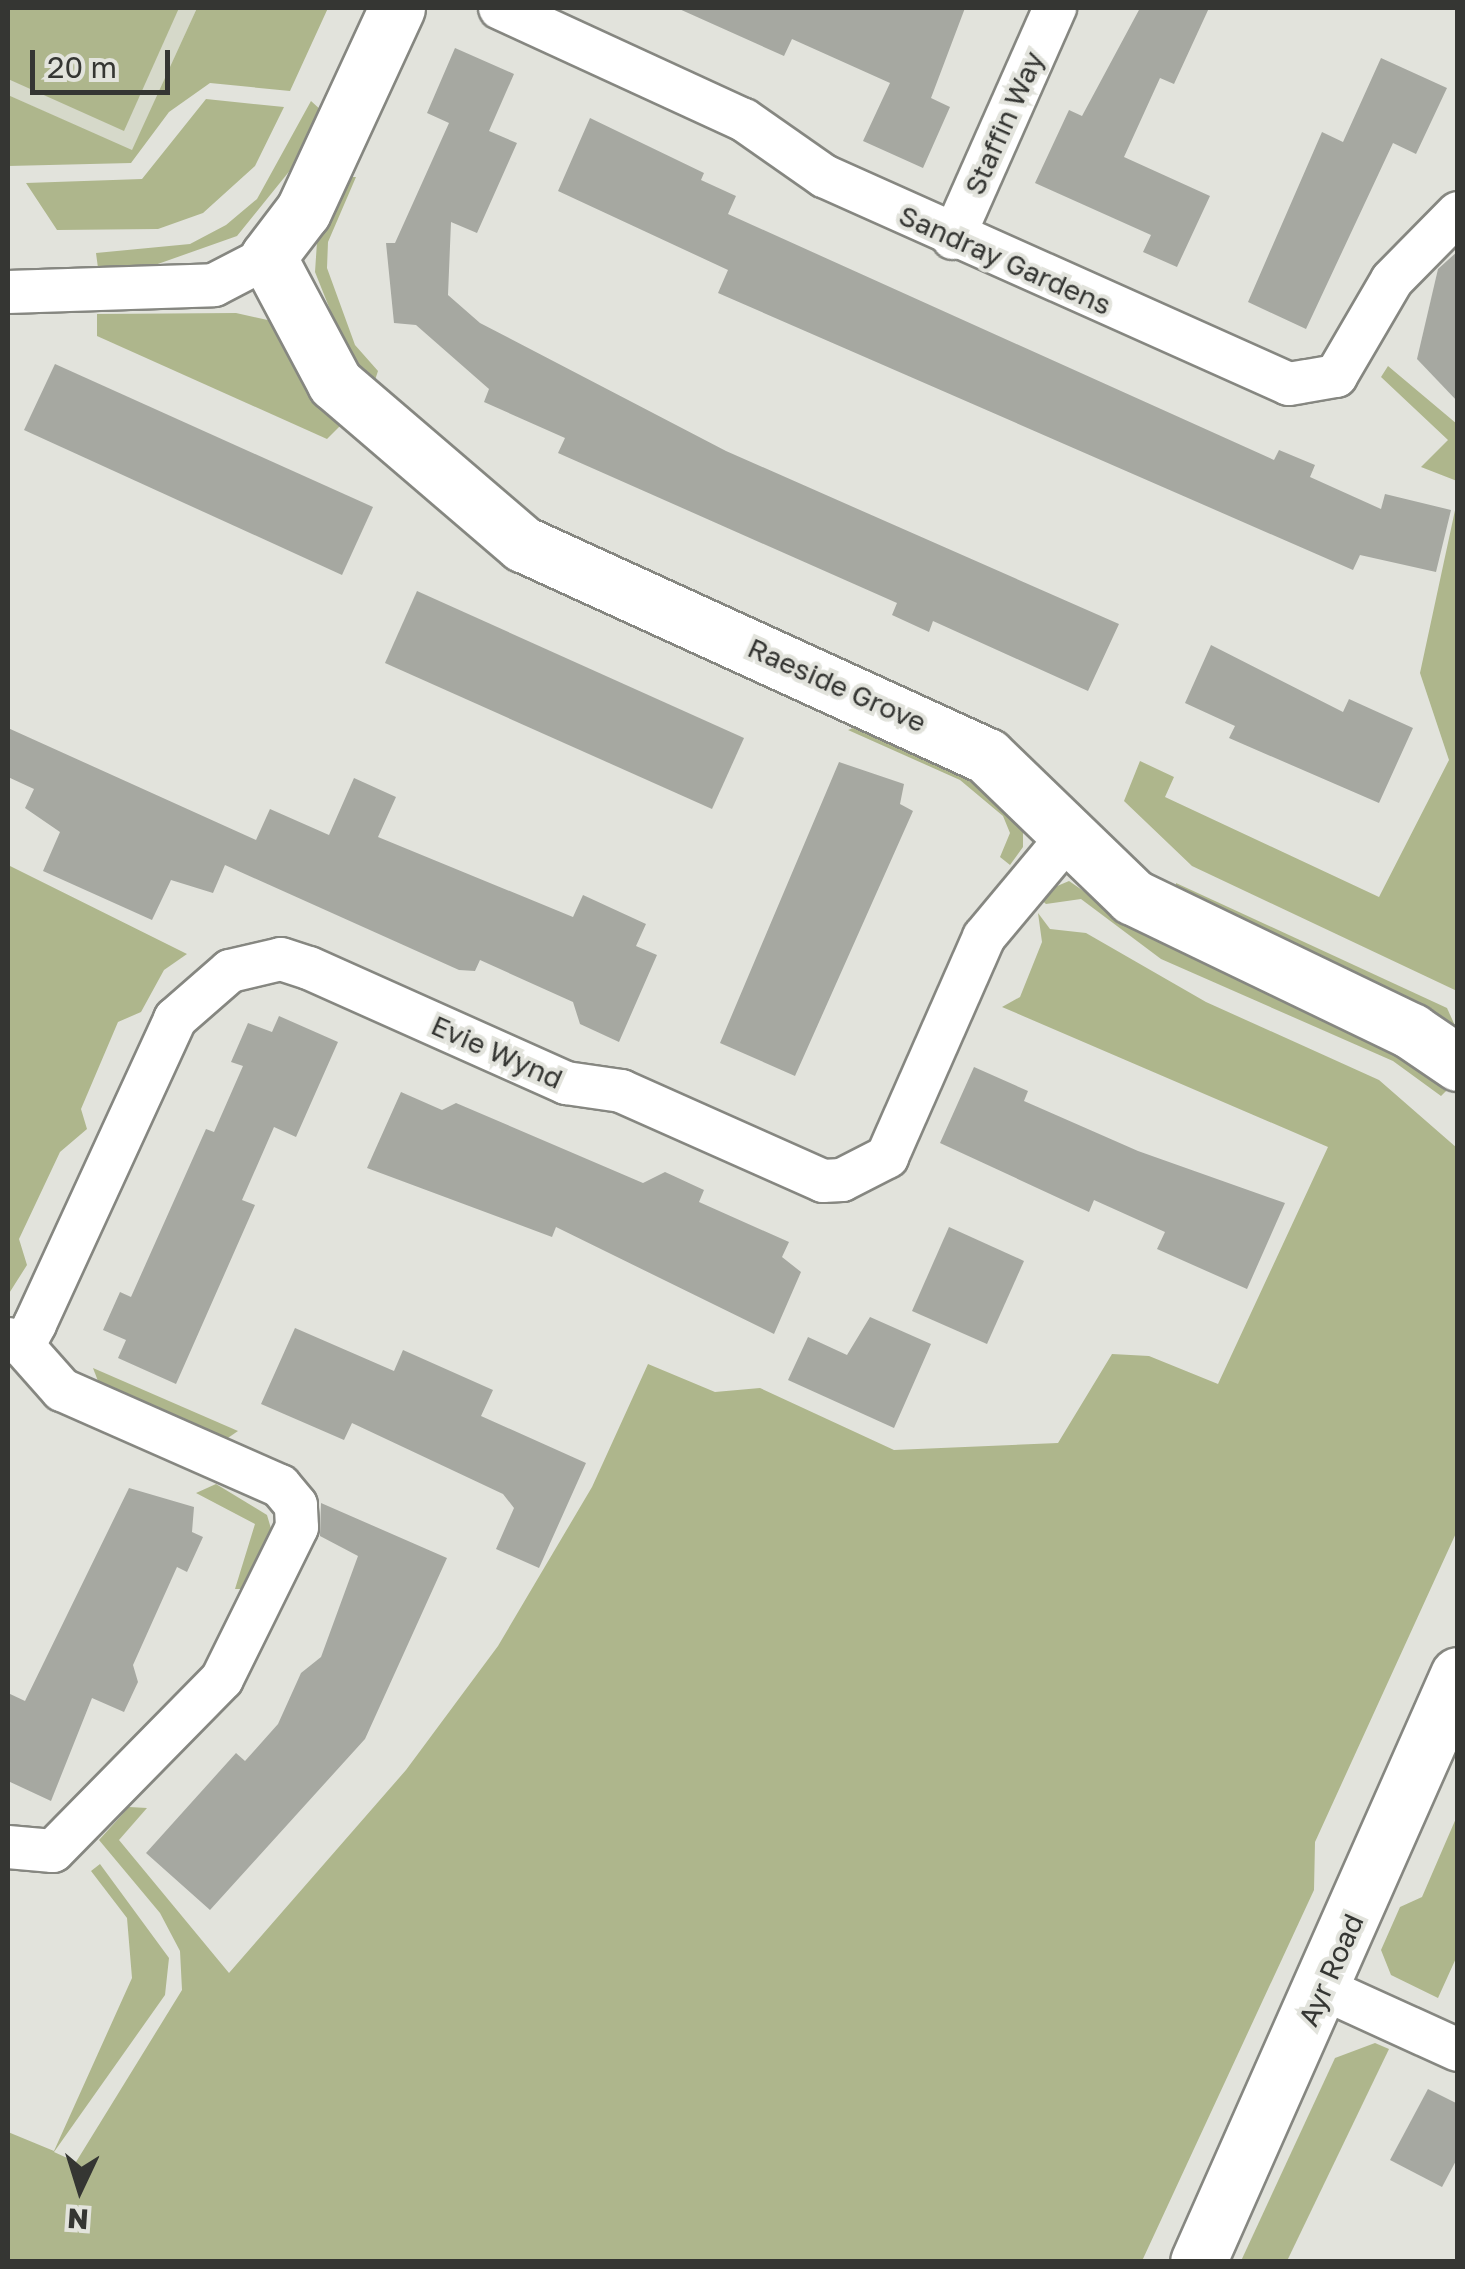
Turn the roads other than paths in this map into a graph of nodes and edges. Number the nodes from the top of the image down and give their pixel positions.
1 (397, 8) edge
2 (500, 8) edge
3 (1054, 8) edge
4 (1458, 213) edge
5 (953, 238) junction
6 (268, 258) junction
7 (8, 292) edge
8 (1070, 834) junction
9 (1458, 1063) edge
10 (15, 1342) edge
11 (1458, 1675) edge
12 (8, 1847) edge
13 (1324, 1989) junction
14 (1458, 2050) edge
15 (1198, 2262) edge

1 - 6 street
2 - 5 street, Sandray Gardens
3 - 5 street, Staffin Way
4 - 5 street, Sandray Gardens
6 - 7 street
6 - 8 street, Raeside Grove
8 - 9 street, Raeside Grove
8 - 10 street, Evie Wynd
10 - 12 street
11 - 13 street, Ayr Road
13 - 14 street
13 - 15 street, Ayr Road

